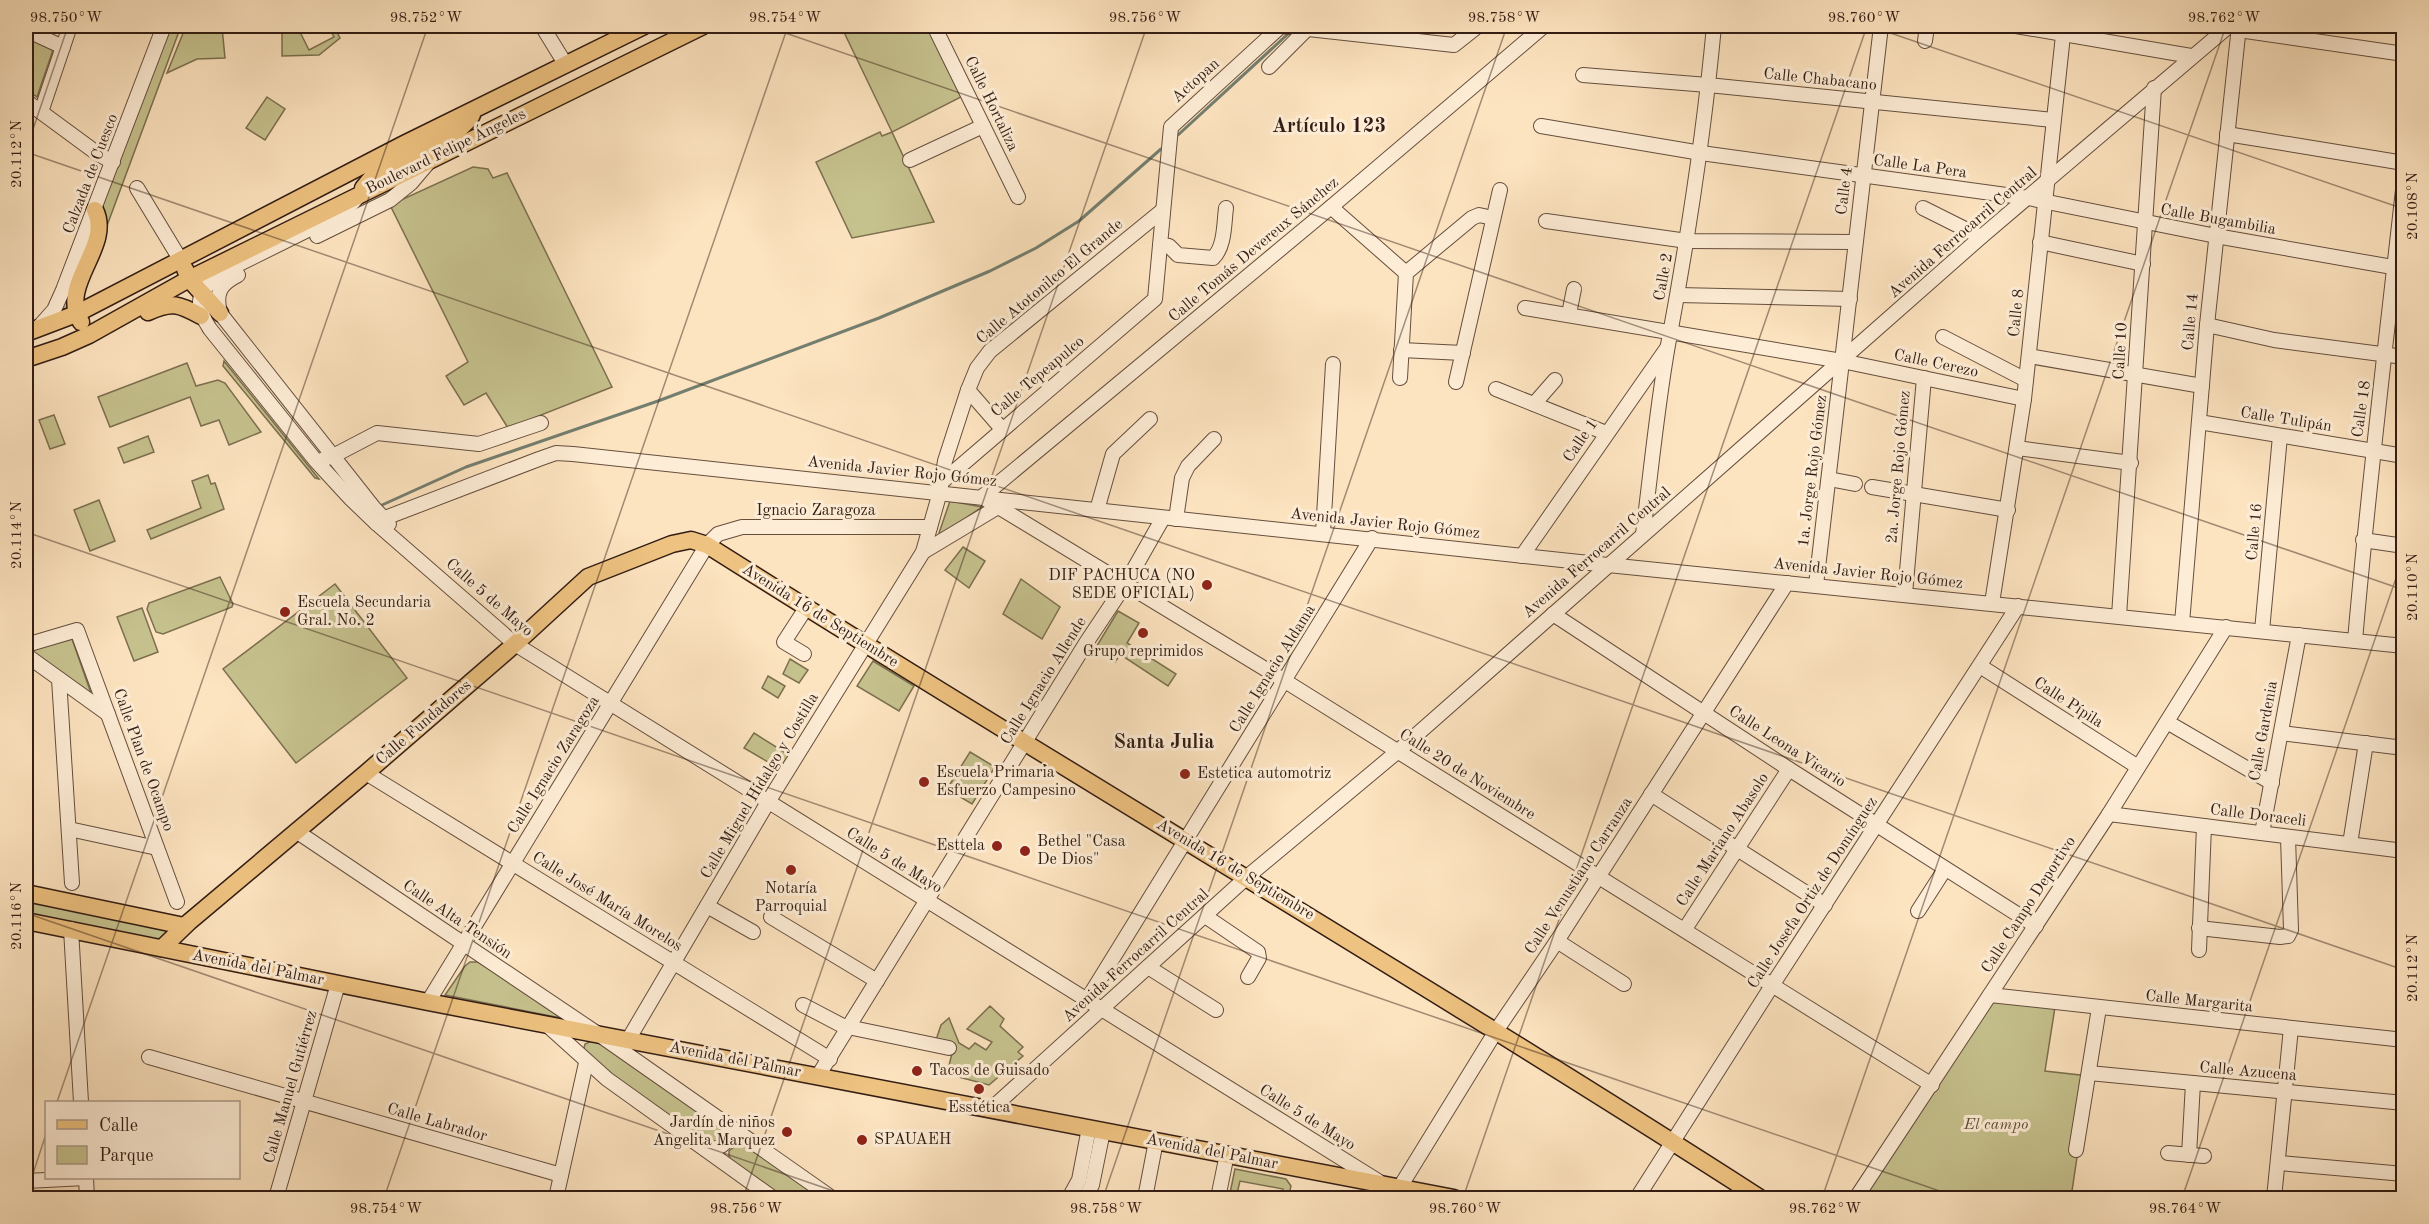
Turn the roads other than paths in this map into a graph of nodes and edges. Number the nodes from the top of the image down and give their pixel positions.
1 (70, 26) edge
2 (164, 26) edge
3 (542, 26) edge
4 (644, 26) edge
5 (703, 26) edge
6 (934, 26) edge
7 (1478, 26) edge
8 (1544, 26) edge
9 (1714, 26) edge
10 (1881, 26) edge
11 (1927, 26) edge
12 (2016, 26) edge
13 (2236, 27) edge
14 (1308, 29) junction
15 (2063, 29) edge
16 (26, 30) edge
17 (1372, 30) edge
18 (1925, 41) dead end
19 (63, 47) junction
20 (2403, 54) edge
21 (2191, 56) junction
22 (566, 65) junction
23 (1269, 67) dead end
24 (1583, 75) dead end
25 (1708, 85) junction
26 (2154, 88) junction
27 (26, 101) edge
28 (1871, 102) junction
29 (475, 110) junction
30 (41, 112) junction
31 (2053, 120) junction
32 (983, 126) junction
33 (1541, 126) dead end
34 (2227, 134) junction
35 (1701, 153) junction
36 (910, 160) dead end
37 (113, 162) junction
38 (429, 162) junction
39 (2403, 163) edge
40 (1863, 176) junction
41 (2403, 181) edge
42 (2046, 183) junction
43 (137, 188) dead end
44 (1500, 190) dead end
45 (361, 193) junction
46 (1018, 197) dead end
47 (2028, 198) junction
48 (2044, 201) junction
49 (1331, 207) junction
50 (1226, 208) dead end
51 (1923, 208) dead end
52 (95, 210) junction
53 (1163, 210) junction
54 (1493, 218) junction
55 (1546, 221) dead end
56 (2145, 223) junction
57 (1981, 237) junction
58 (2216, 237) junction
59 (1687, 241) junction
60 (1855, 242) junction
61 (2040, 242) junction
62 (1160, 245) junction
63 (180, 259) junction
64 (2143, 264) junction
65 (2399, 269) edge
66 (1406, 273) junction
67 (189, 279) junction
68 (1574, 289) dead end
69 (202, 293) junction
70 (1678, 295) junction
71 (1155, 299) joint
72 (1850, 299) junction
73 (1524, 308) dead end
74 (220, 313) junction
75 (76, 314) junction
76 (1569, 314) junction
77 (124, 316) junction
78 (201, 316) junction
79 (2206, 325) junction
80 (32, 331) edge
81 (1671, 331) junction
82 (89, 335) junction
83 (1943, 337) dead end
84 (1668, 346) junction
85 (1401, 351) junction
86 (1463, 353) junction
87 (2386, 354) junction
88 (2029, 356) junction
89 (2403, 357) edge
90 (26, 359) edge
91 (1842, 361) junction
92 (1333, 364) dead end
93 (2136, 374) junction
94 (1400, 378) dead end
95 (1924, 378) junction
96 (1555, 380) dead end
97 (2026, 380) junction
98 (1456, 382) dead end
99 (2202, 386) junction
100 (1496, 389) dead end
101 (968, 390) junction
102 (2024, 399) junction
103 (1534, 404) junction
104 (1150, 419) dead end
105 (2199, 422) junction
106 (541, 423) dead end
107 (1002, 429) junction
108 (1606, 433) junction
109 (2280, 436) junction
110 (1214, 440) dead end
111 (2017, 448) junction
112 (2373, 451) junction
113 (333, 456) junction
114 (2403, 456) edge
115 (316, 461) junction
116 (2130, 463) junction
117 (1829, 479) junction
118 (1855, 484) dead end
119 (941, 486) junction
120 (1872, 487) dead end
121 (1913, 494) junction
122 (982, 497) junction
123 (998, 507) junction
124 (1097, 510) junction
125 (2008, 510) junction
126 (1170, 518) junction
127 (381, 520) junction
128 (930, 527) junction
129 (1323, 533) junction
130 (1643, 534) junction
131 (1372, 538) junction
132 (2363, 540) junction
133 (707, 545) junction
134 (2403, 546) edge
135 (923, 552) junction
136 (1522, 555) junction
137 (1608, 565) junction
138 (1787, 583) junction
139 (1126, 584) junction
140 (1816, 585) junction
141 (1905, 594) junction
142 (1992, 603) junction
143 (2018, 606) junction
144 (806, 608) junction
145 (1552, 614) junction
146 (2119, 616) junction
147 (2182, 622) junction
148 (2226, 627) junction
149 (2262, 631) junction
150 (2299, 635) junction
151 (2355, 641) junction
152 (514, 644) junction
153 (27, 645) edge
154 (865, 645) junction
155 (2403, 646) edge
156 (804, 654) dead end
157 (1980, 666) junction
158 (58, 679) junction
159 (1285, 681) junction
160 (610, 705) junction
161 (1702, 712) junction
162 (108, 714) junction
163 (2168, 722) junction
164 (2281, 733) junction
165 (1025, 743) junction
166 (2366, 743) junction
167 (2403, 748) edge
168 (1396, 752) junction
169 (2138, 767) junction
170 (1789, 769) junction
171 (366, 772) junction
172 (2272, 783) junction
173 (1651, 794) junction
174 (768, 802) junction
175 (2109, 814) junction
176 (1877, 824) junction
177 (2204, 826) junction
178 (69, 829) junction
179 (296, 831) junction
180 (2262, 833) junction
181 (2288, 837) junction
182 (1187, 840) junction
183 (2350, 844) junction
184 (158, 848) junction
185 (1737, 849) junction
186 (2403, 851) edge
187 (513, 863) junction
188 (1945, 869) junction
189 (1598, 876) junction
190 (1247, 877) junction
191 (72, 883) dead end
192 (26, 893) edge
193 (927, 900) junction
194 (177, 902) dead end
195 (1825, 905) junction
196 (707, 906) junction
197 (1918, 911) dead end
198 (1205, 916) junction
199 (771, 917) dead end
200 (26, 921) edge
201 (184, 926) junction
202 (2036, 926) junction
203 (2199, 928) junction
204 (71, 929) junction
205 (1684, 929) junction
206 (753, 933) dead end
207 (1557, 941) junction
208 (462, 944) junction
209 (162, 948) junction
210 (2199, 950) dead end
211 (673, 963) junction
212 (1148, 967) junction
213 (1248, 977) dead end
214 (876, 981) junction
215 (338, 984) junction
216 (1624, 984) dead end
217 (1773, 984) junction
218 (1990, 994) junction
219 (1088, 1000) junction
220 (428, 1002) junction
221 (803, 1005) dead end
222 (2099, 1008) junction
223 (1102, 1009) junction
224 (1216, 1010) dead end
225 (547, 1025) junction
226 (849, 1027) junction
227 (2291, 1028) junction
228 (1497, 1030) junction
229 (601, 1036) junction
230 (628, 1040) junction
231 (2403, 1040) edge
232 (949, 1048) dead end
233 (149, 1057) dead end
234 (830, 1059) junction
235 (586, 1063) junction
236 (2089, 1073) junction
237 (818, 1076) junction
238 (2193, 1083) junction
239 (1932, 1085) junction
240 (2286, 1092) junction
241 (81, 1101) edge
242 (303, 1102) junction
243 (2403, 1103) edge
244 (990, 1110) junction
245 (725, 1122) junction
246 (1096, 1130) junction
247 (751, 1140) junction
248 (1156, 1141) junction
249 (1673, 1142) junction
250 (705, 1149) junction
251 (2076, 1150) dead end
252 (2168, 1153) dead end
253 (1227, 1154) junction
254 (2188, 1155) junction
255 (2204, 1156) dead end
256 (2279, 1163) junction
257 (727, 1164) junction
258 (2403, 1174) edge
259 (561, 1175) junction
260 (66, 1179) edge
261 (86, 1179) edge
262 (26, 1181) edge
263 (1382, 1184) junction
264 (1400, 1187) junction
265 (87, 1198) edge
266 (276, 1198) edge
267 (556, 1198) edge
268 (772, 1198) edge
269 (832, 1198) edge
270 (1068, 1198) edge
271 (1085, 1198) edge
272 (1145, 1198) edge
273 (1218, 1198) edge
274 (1454, 1198) edge
275 (1637, 1198) edge
276 (1760, 1198) edge
277 (1856, 1198) edge
278 (2274, 1198) edge

1 - 19 street
2 - 37 street, Calzada de Cuesco
3 - 22 street
4 - 22 main road, Boulevard Felipe Ángeles
5 - 38 main road, Boulevard Felipe Ángeles
6 - 32 street, Calle Hortaliza
7 - 17 street, Actopan
8 - 49 street, Calle Tomás Devereux Sánchez
9 - 25 street, Calle 2
10 - 28 street, Calle 4
11 - 18 street
12 - 15 street
13 - 20 street
13 - 21 street, Avenida Ferrocarril Central
13 - 34 street, Calle 14
14 - 17 street, Actopan
14 - 23 street
14 - 53 street, Actopan
15 - 21 street
15 - 31 street, Calle 8
16 - 19 street
19 - 30 street
21 - 26 street, Avenida Ferrocarril Central
22 - 29 main road, Boulevard Felipe Ángeles
24 - 25 street, Calle Chabacano
25 - 28 street, Calle Chabacano
25 - 35 street, Calle 2
26 - 42 street, Avenida Ferrocarril Central
26 - 56 street, Calle 10
27 - 30 street
28 - 31 street, Calle Chabacano
28 - 40 street, Calle 4
29 - 45 main road
29 - 63 main road, Boulevard Felipe Ángeles
30 - 37 street
31 - 42 street, Calle 8
32 - 36 street
32 - 46 street, Calle Hortaliza
33 - 35 street, Calle La Pera
34 - 39 street
34 - 58 street, Calle 14
35 - 40 street, Calle La Pera
35 - 59 street, Calle 2
37 - 52 street, Calzada de Cuesco
38 - 45 main road, Boulevard Felipe Ángeles
38 - 74 street
40 - 47 street, Calle La Pera
40 - 60 street, Calle 4
41 - 65 street, Calle 18
42 - 47 street, Avenida Ferrocarril Central
42 - 48 street, Calle 8
43 - 63 street
44 - 54 street
45 - 67 main road, Boulevard Felipe Ángeles
45 - 69 street
47 - 48 street, Calle Bugambilia
47 - 57 street, Avenida Ferrocarril Central
48 - 56 street, Calle Bugambilia
48 - 61 street, Calle 8
49 - 66 street
49 - 122 street, Calle Tomás Devereux Sánchez
50 - 62 street
51 - 57 street
52 - 75 main road
52 - 80 street, Calzada de Cuesco
53 - 62 street, Actopan
53 - 101 street, Calle Atotonilco El Grande
54 - 66 street
54 - 86 street
55 - 59 street
56 - 58 street, Calle Bugambilia
56 - 64 street, Calle 10
57 - 91 street, Avenida Ferrocarril Central
58 - 65 street, Calle Bugambilia
58 - 79 street, Calle 14
59 - 60 street
59 - 70 street, Calle 2
60 - 72 street, Calle 4
61 - 64 street
61 - 88 street, Calle 8
62 - 71 street, Actopan
63 - 67 main road
63 - 75 main road, Boulevard Felipe Ángeles
64 - 93 street, Calle 10
65 - 87 street, Calle 18
66 - 85 street
67 - 69 main road
67 - 77 main road, Boulevard Felipe Ángeles
68 - 76 street
69 - 74 main road
69 - 78 street
70 - 72 street
70 - 81 street, Calle 2
71 - 107 street, Calle Tepeapulco
72 - 91 street, Calle 4
73 - 76 street, Calle Cerezo
74 - 113 street, Calle 5 de Mayo
75 - 80 main road, Boulevard Felipe Ángeles
75 - 82 main road
76 - 81 street, Calle Cerezo
77 - 78 main road
77 - 82 main road, Boulevard Felipe Ángeles
78 - 115 street, Calle 5 de Mayo
79 - 87 street
79 - 99 street, Calle 14
81 - 84 street, Calle 2
81 - 91 street, Calle Cerezo
82 - 90 main road, Boulevard Felipe Ángeles
83 - 97 street
84 - 108 street, Calle 1
84 - 130 street, Calle 2
85 - 86 street
85 - 94 street
86 - 98 street
87 - 89 street
87 - 112 street, Calle 18
88 - 93 street
88 - 97 street, Calle 8
91 - 95 street, Calle Cerezo
91 - 117 street, 1a. Jorge Rojo Gómez
91 - 130 street, Avenida Ferrocarril Central
92 - 129 street
93 - 99 street
93 - 116 street, Calle 10
95 - 102 street, Calle Cerezo
95 - 121 street, 2a. Jorge Rojo Gómez
96 - 103 street
97 - 102 street, Calle 8
99 - 105 street, Calle 14
100 - 103 street
101 - 107 street
101 - 119 street, Calle Atotonilco El Grande
102 - 111 street, Calle 8
103 - 108 street
104 - 124 street
105 - 109 street, Calle Tulipán
105 - 147 street, Calle 14
106 - 113 street
107 - 119 street, Calle Tepeapulco
108 - 136 street, Calle 1
109 - 112 street, Calle Tulipán
109 - 149 street, Calle 16
110 - 126 street
111 - 116 street
111 - 125 street, Calle 8
112 - 114 street, Calle Tulipán
112 - 132 street, Calle 18
113 - 115 street
113 - 127 street, Calle 5 de Mayo
115 - 127 street, Calle 5 de Mayo
116 - 146 street, Calle 10
117 - 118 street
117 - 140 street, 1a. Jorge Rojo Gómez
119 - 122 street, Avenida Javier Rojo Gómez
119 - 127 street, Avenida Javier Rojo Gómez
119 - 128 street, Calle Miguel Hidalgo y Costilla
120 - 121 street
121 - 125 street
121 - 141 street, 2a. Jorge Rojo Gómez
122 - 123 street, Calle 20 de Noviembre
122 - 124 street, Avenida Javier Rojo Gómez
123 - 135 street, Calle Miguel Hidalgo y Costilla
123 - 139 street, Calle 20 de Noviembre
124 - 126 street, Avenida Javier Rojo Gómez
125 - 142 street, Calle 8
126 - 129 street, Avenida Javier Rojo Gómez
126 - 139 street, Calle Ignacio Allende
127 - 152 street, Calle 5 de Mayo
128 - 133 street, Ignacio Zaragoza
128 - 135 street, Calle Miguel Hidalgo y Costilla
129 - 131 street, Avenida Javier Rojo Gómez
130 - 137 street, Avenida Ferrocarril Central
131 - 136 street, Avenida Javier Rojo Gómez
131 - 159 street, Calle Ignacio Aldama
132 - 134 street
132 - 151 street, Calle 18
133 - 144 main road, Avenida 16 de Septiembre
133 - 152 main road, Calle Fundadores
133 - 160 street, Calle Ignacio Zaragoza
135 - 154 street, Calle Miguel Hidalgo y Costilla
136 - 137 street, Avenida Javier Rojo Gómez
137 - 138 street, Avenida Javier Rojo Gómez
137 - 145 street, Avenida Ferrocarril Central
138 - 140 street, Avenida Javier Rojo Gómez
138 - 161 street, Calle Venustiano Carranza
139 - 159 street, Calle 20 de Noviembre
139 - 165 street, Calle Ignacio Allende
140 - 141 street, Avenida Javier Rojo Gómez
141 - 142 street, Avenida Javier Rojo Gómez
142 - 143 street, Avenida Javier Rojo Gómez
143 - 146 street, Avenida Javier Rojo Gómez
143 - 157 street, Calle Josefa Ortiz de Domínguez
144 - 154 main road, Avenida 16 de Septiembre
144 - 156 street
145 - 161 street, Calle Leona Vicario
145 - 168 street, Avenida Ferrocarril Central
146 - 147 street, Avenida Javier Rojo Gómez
147 - 148 street, Avenida Javier Rojo Gómez
148 - 149 street, Avenida Javier Rojo Gómez
148 - 163 street, Calle Campo Deportivo
149 - 150 street, Avenida Javier Rojo Gómez
150 - 151 street, Avenida Javier Rojo Gómez
150 - 164 street, Calle Gardenia
151 - 155 street, Avenida Javier Rojo Gómez
152 - 160 street, Calle 5 de Mayo
152 - 171 main road, Calle Fundadores
153 - 158 street
153 - 162 street, Calle Plan de Ocampo
154 - 165 main road, Avenida 16 de Septiembre
154 - 174 street, Calle Miguel Hidalgo y Costilla
157 - 169 street, Calle Pípila
157 - 176 street, Calle Josefa Ortiz de Domínguez
158 - 162 street
158 - 178 street
159 - 168 street, Calle 20 de Noviembre
159 - 182 street, Calle Ignacio Aldama
160 - 174 street, Calle 5 de Mayo
160 - 187 street, Calle Ignacio Zaragoza
161 - 170 street, Calle Leona Vicario
161 - 173 street, Calle Venustiano Carranza
162 - 184 street, Calle Plan de Ocampo
163 - 169 street, Calle Campo Deportivo
163 - 172 street
164 - 166 street
164 - 172 street, Calle Gardenia
165 - 182 main road, Avenida 16 de Septiembre
165 - 193 street, Calle Ignacio Allende
166 - 167 street
166 - 183 street
168 - 189 street, Calle 20 de Noviembre
168 - 190 street, Avenida Ferrocarril Central
169 - 175 street, Calle Campo Deportivo
170 - 176 street, Calle Leona Vicario
170 - 185 street, Calle Mariano Abasolo
171 - 179 main road, Calle Fundadores
171 - 187 street, Calle José María Morelos
172 - 180 street, Calle Gardenia
173 - 185 street
173 - 189 street, Calle Venustiano Carranza
174 - 193 street, Calle 5 de Mayo
174 - 196 street, Calle Miguel Hidalgo y Costilla
175 - 177 street, Calle Doraceli
175 - 202 street, Calle Campo Deportivo
176 - 188 street, Calle Leona Vicario
176 - 195 street, Calle Josefa Ortiz de Domínguez
177 - 180 street, Calle Doraceli
177 - 203 street
178 - 184 street
178 - 191 street
179 - 201 main road, Calle Fundadores
179 - 208 street, Calle Alta Tensión
180 - 181 street, Calle Doraceli
181 - 183 street, Calle Doraceli
181 - 203 street
182 - 190 main road, Avenida 16 de Septiembre
182 - 219 street, Calle Ignacio Aldama
183 - 186 street, Calle Doraceli
184 - 194 street, Calle Plan de Ocampo
185 - 195 street
185 - 205 street, Calle Mariano Abasolo
187 - 208 street, Calle Ignacio Zaragoza
187 - 211 street, Calle José María Morelos
188 - 197 street
188 - 202 street, Calle Leona Vicario
189 - 205 street, Calle 20 de Noviembre
189 - 207 street, Calle Venustiano Carranza
190 - 198 street, Avenida Ferrocarril Central
190 - 228 main road, Avenida 16 de Septiembre
192 - 201 main road
193 - 214 street, Calle Ignacio Allende
193 - 219 street, Calle 5 de Mayo
195 - 217 street, Calle Josefa Ortiz de Domínguez
196 - 206 street
196 - 211 street, Calle Miguel Hidalgo y Costilla
198 - 212 street, Avenida Ferrocarril Central
198 - 213 street
199 - 214 street
200 - 204 main road, Avenida del Palmar
201 - 209 main road, Calle Fundadores
202 - 218 street, Calle Campo Deportivo
203 - 210 street
204 - 209 main road, Avenida del Palmar
204 - 241 street
205 - 217 street, Calle 20 de Noviembre
207 - 216 street
207 - 228 street, Calle Venustiano Carranza
208 - 220 street, Calle Ignacio Zaragoza
208 - 229 street, Calle Alta Tensión
209 - 215 main road, Avenida del Palmar
211 - 230 street, Calle Miguel Hidalgo y Costilla
211 - 234 street, Calle José María Morelos
212 - 223 street, Avenida Ferrocarril Central
212 - 224 street
214 - 226 street, Calle Ignacio Allende
215 - 220 main road, Avenida del Palmar
215 - 242 street, Calle Manuel Gutiérrez
217 - 239 street, Calle 20 de Noviembre
217 - 249 street, Calle Josefa Ortiz de Domínguez
218 - 222 street, Calle Margarita
218 - 239 street, Calle Campo Deportivo
219 - 223 street, Calle 5 de Mayo
220 - 225 main road, Avenida del Palmar
221 - 226 street
222 - 227 street, Calle Margarita
222 - 236 street
223 - 244 street, Avenida Ferrocarril Central
223 - 263 street, Calle 5 de Mayo
225 - 229 main road, Avenida del Palmar
225 - 235 street
226 - 232 street
226 - 234 street, Calle Ignacio Allende
227 - 231 street, Calle Margarita
227 - 240 street
228 - 249 main road, Avenida 16 de Septiembre
228 - 264 street, Calle Venustiano Carranza
229 - 230 main road, Avenida del Palmar
229 - 245 street, Calle Alta Tensión
230 - 237 main road, Avenida del Palmar
233 - 242 street, Calle Labrador
234 - 237 street, Calle Ignacio Allende
235 - 250 street
235 - 259 street
236 - 238 street, Calle Azucena
236 - 251 street
237 - 244 main road, Avenida del Palmar
238 - 240 street, Calle Azucena
238 - 254 street
239 - 277 street, Calle Campo Deportivo
240 - 243 street, Calle Azucena
240 - 256 street
242 - 259 street, Calle Labrador
242 - 266 street, Calle Manuel Gutiérrez
244 - 246 main road, Avenida del Palmar
245 - 247 street, Calle Alta Tensión
245 - 250 street
246 - 248 main road, Avenida del Palmar
246 - 270 street
246 - 271 street
247 - 257 street
247 - 269 street, Calle Alta Tensión
248 - 253 main road, Avenida del Palmar
248 - 272 street
249 - 275 street, Calle Josefa Ortiz de Domínguez
249 - 276 main road, Avenida 16 de Septiembre
250 - 257 street
252 - 254 street
253 - 263 main road, Avenida del Palmar
253 - 273 street
254 - 255 street
256 - 258 street
256 - 278 street
257 - 268 street
259 - 267 street
260 - 262 street
261 - 265 street
263 - 264 main road, Avenida del Palmar
264 - 274 main road, Avenida del Palmar

